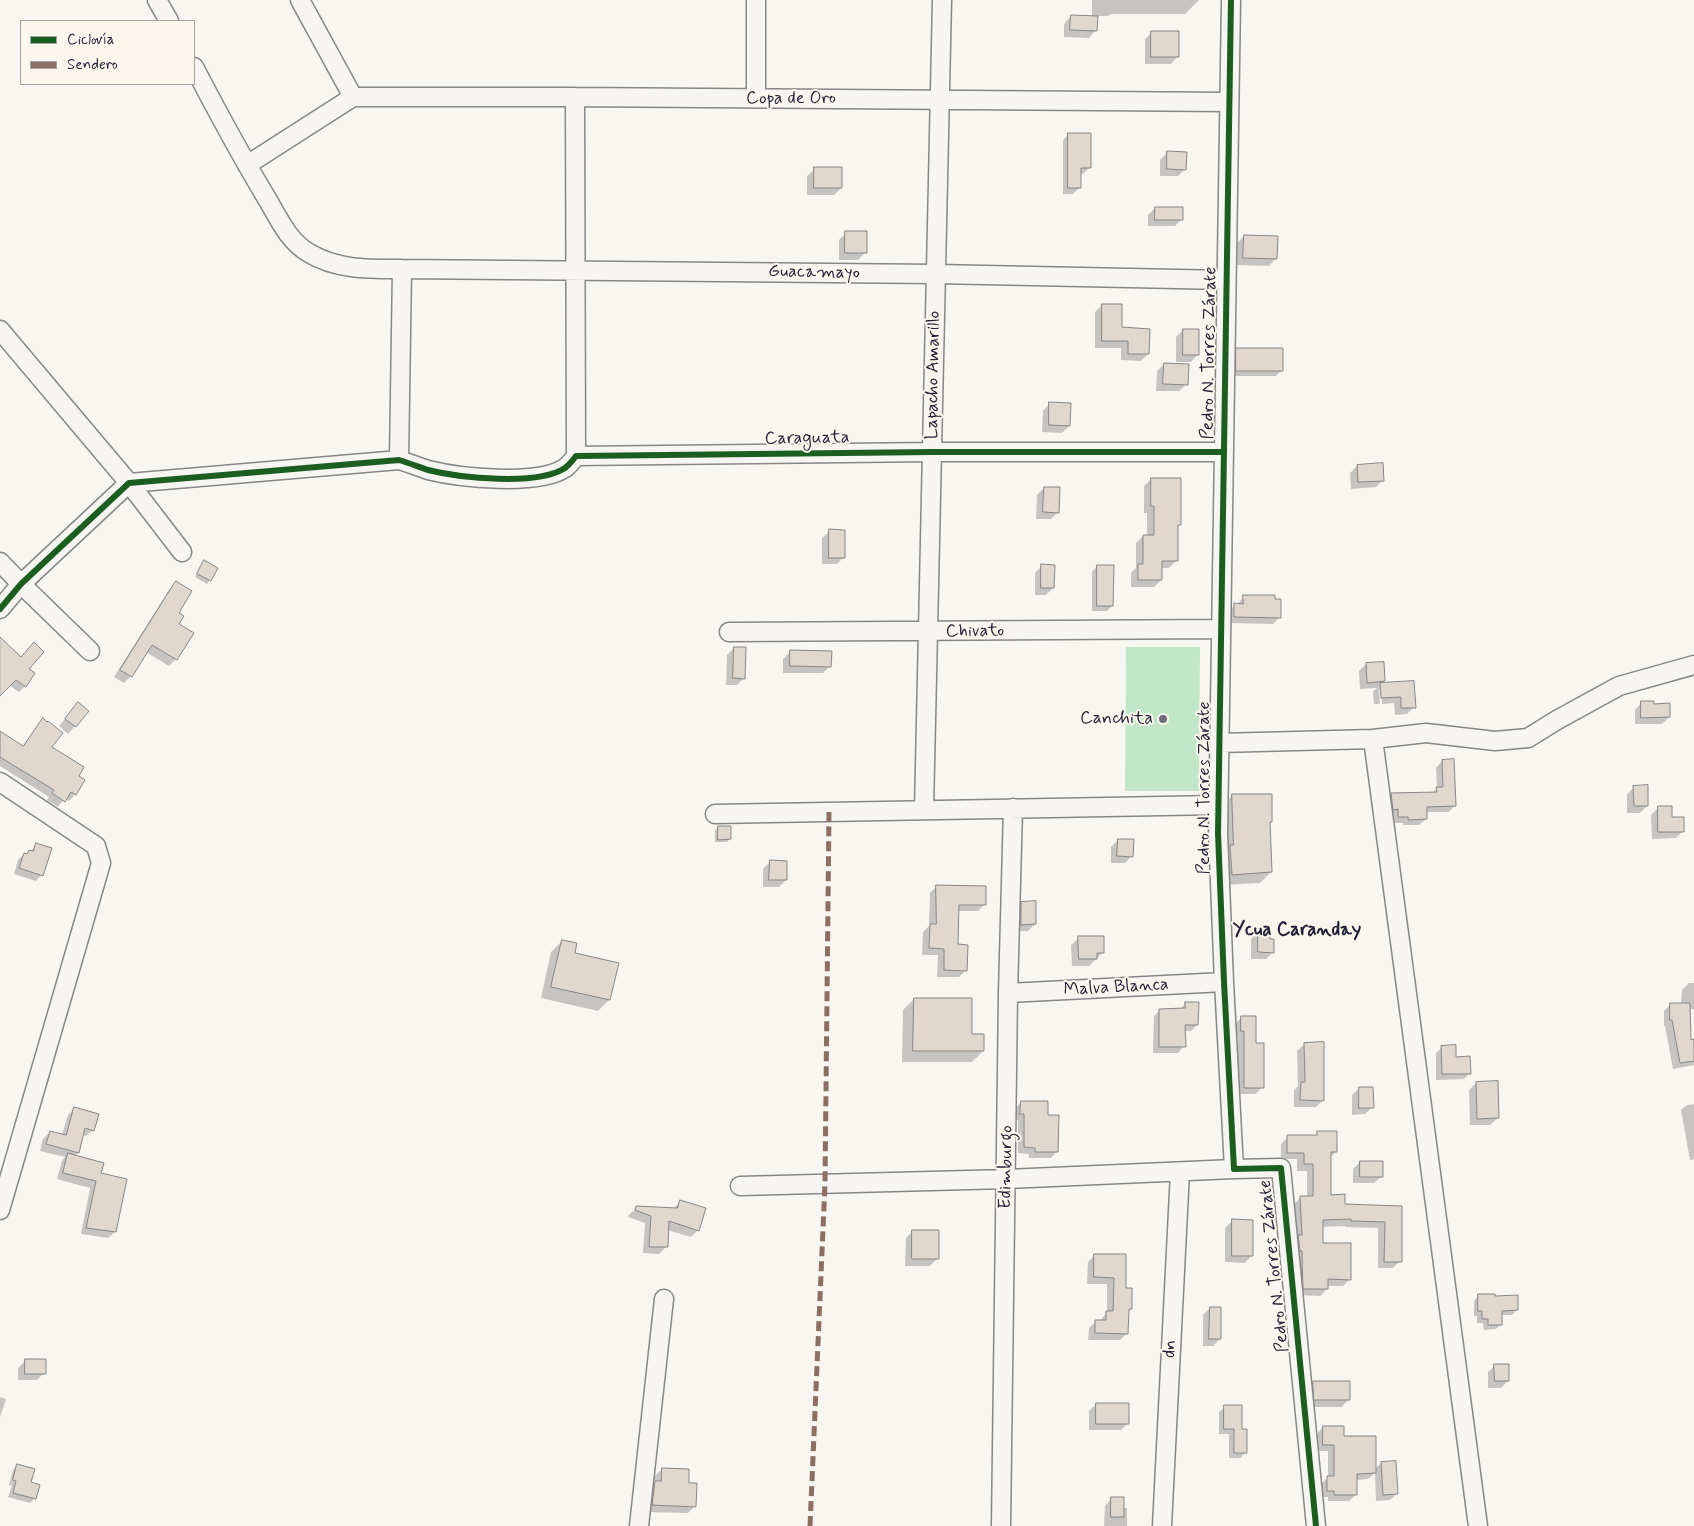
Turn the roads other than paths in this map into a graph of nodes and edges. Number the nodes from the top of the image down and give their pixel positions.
1 (157, 0) edge
2 (300, 0) edge
3 (756, 0) edge
4 (942, 0) edge
5 (1231, 0) edge
6 (168, 20) edge
7 (195, 69) edge
8 (353, 97) junction
9 (575, 97) junction
10 (756, 98) junction
11 (940, 100) junction
12 (1229, 102) junction
13 (247, 165) junction
14 (402, 269) junction
15 (577, 271) junction
16 (936, 274) junction
17 (1226, 280) junction
18 (0, 330) edge
19 (932, 452) junction
20 (1224, 452) junction
21 (576, 456) junction
22 (399, 460) junction
23 (128, 483) junction
24 (182, 552) dead end
25 (0, 562) edge
26 (21, 584) junction
27 (0, 609) edge
28 (1221, 629) junction
29 (729, 632) dead end
30 (928, 632) junction
31 (90, 651) dead end
32 (1694, 665) edge
33 (1372, 739) junction
34 (1219, 743) junction
35 (0, 782) edge
36 (1218, 805) junction
37 (1013, 808) junction
38 (924, 810) junction
39 (715, 814) dead end
40 (1224, 982) junction
41 (1008, 993) junction
42 (1234, 1170) junction
43 (1180, 1172) junction
44 (1007, 1179) junction
45 (740, 1186) dead end
46 (0, 1210) edge
47 (664, 1299) dead end
48 (639, 1526) edge
49 (1001, 1526) edge
50 (1162, 1526) edge
51 (1316, 1526) edge
52 (1478, 1526) edge

1 - 6 street
2 - 8 street
3 - 10 street
4 - 11 street, Lapacho Amarillo
5 - 12 street, Pedro N. Torres Zárate
7 - 13 street, Guacamayo
8 - 9 street, Copa de Oro
8 - 13 street
9 - 10 street, Copa de Oro
9 - 15 street
10 - 11 street, Copa de Oro
11 - 12 street, Copa de Oro
11 - 16 street, Lapacho Amarillo
12 - 17 street, Pedro N. Torres Zárate
13 - 14 street, Guacamayo
14 - 15 street, Guacamayo
14 - 22 street
15 - 16 street, Guacamayo
15 - 21 street
16 - 17 street, Guacamayo
16 - 19 street, Lapacho Amarillo
17 - 20 street, Pedro N. Torres Zárate
18 - 23 street
19 - 20 street, Caraguata
19 - 21 street, Caraguata
19 - 30 street, Lapacho Amarillo
20 - 28 street, Pedro N. Torres Zárate
21 - 22 street
22 - 23 street
23 - 24 street
23 - 26 street
25 - 26 street
26 - 27 street
26 - 31 street
28 - 30 street, Chivato
28 - 34 street, Pedro N. Torres Zárate
29 - 30 street, Chivato
30 - 38 street, Lapacho Amarillo
32 - 33 street
33 - 34 street
33 - 52 street
34 - 36 street, Pedro N. Torres Zárate
35 - 46 street
36 - 37 street
36 - 40 street, Pedro N. Torres Zárate
37 - 38 street
37 - 41 street, Edimburgo
38 - 39 street
40 - 41 street, Malva Blanca
40 - 42 street, Pedro N. Torres Zárate
41 - 44 street, Edimburgo
42 - 43 street
42 - 51 street, Pedro N. Torres Zárate
43 - 44 street
43 - 50 street, dn
44 - 45 street
44 - 49 street, Edimburgo
47 - 48 street

